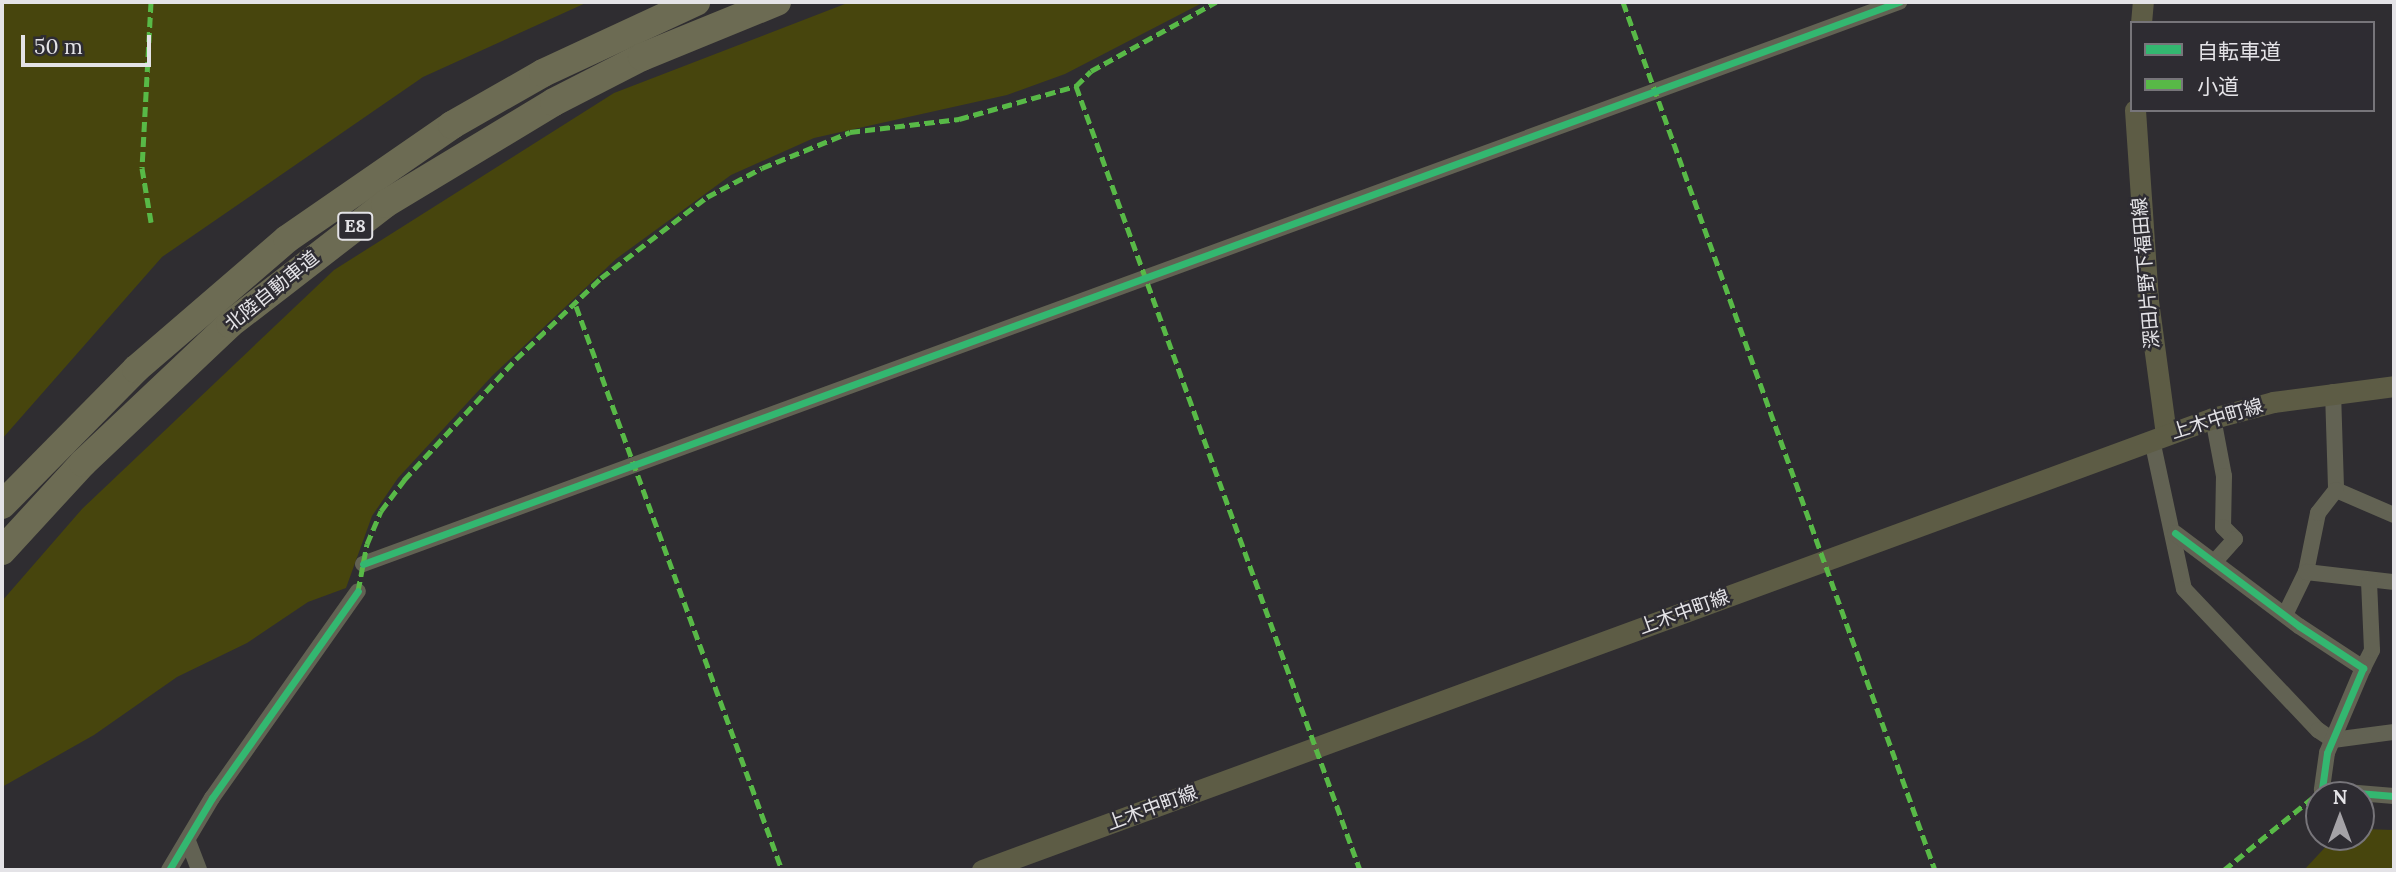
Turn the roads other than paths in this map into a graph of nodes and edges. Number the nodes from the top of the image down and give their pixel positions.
1 (695, 2) edge
2 (778, 2) edge
3 (1899, 2) edge
4 (2143, 2) edge
5 (2141, 21) edge
6 (2135, 112) edge
7 (2394, 386) edge
8 (2333, 392) junction
9 (2213, 418) junction
10 (2159, 438) junction
11 (2336, 490) junction
12 (2, 505) edge
13 (2394, 515) edge
14 (2175, 533) junction
15 (2, 551) edge
16 (2216, 560) junction
17 (363, 564) dead end
18 (2306, 572) junction
19 (2369, 582) junction
20 (2394, 582) edge
21 (358, 591) dead end
22 (2285, 615) junction
23 (2363, 668) junction
24 (2394, 732) edge
25 (2333, 740) junction
26 (2394, 796) edge
27 (188, 841) junction
28 (169, 870) edge
29 (199, 870) edge
30 (982, 870) edge

1 - 12 highway, 北陸自動車道 / E8
2 - 15 highway, 北陸自動車道 / E8
3 - 17 street
4 - 5 main road
6 - 10 main road, 深田片野下福田線
7 - 8 main road, 上木中町線
8 - 9 main road, 上木中町線
8 - 11 street
9 - 10 main road, 上木中町線
9 - 16 street
10 - 14 street
10 - 30 main road, 上木中町線
11 - 13 street
11 - 18 street
14 - 16 street
14 - 25 street
16 - 22 street
18 - 19 street
18 - 22 street
19 - 20 street
19 - 23 street
21 - 27 street
22 - 23 street
23 - 25 street
24 - 25 street
25 - 26 street
27 - 28 street
27 - 29 street

